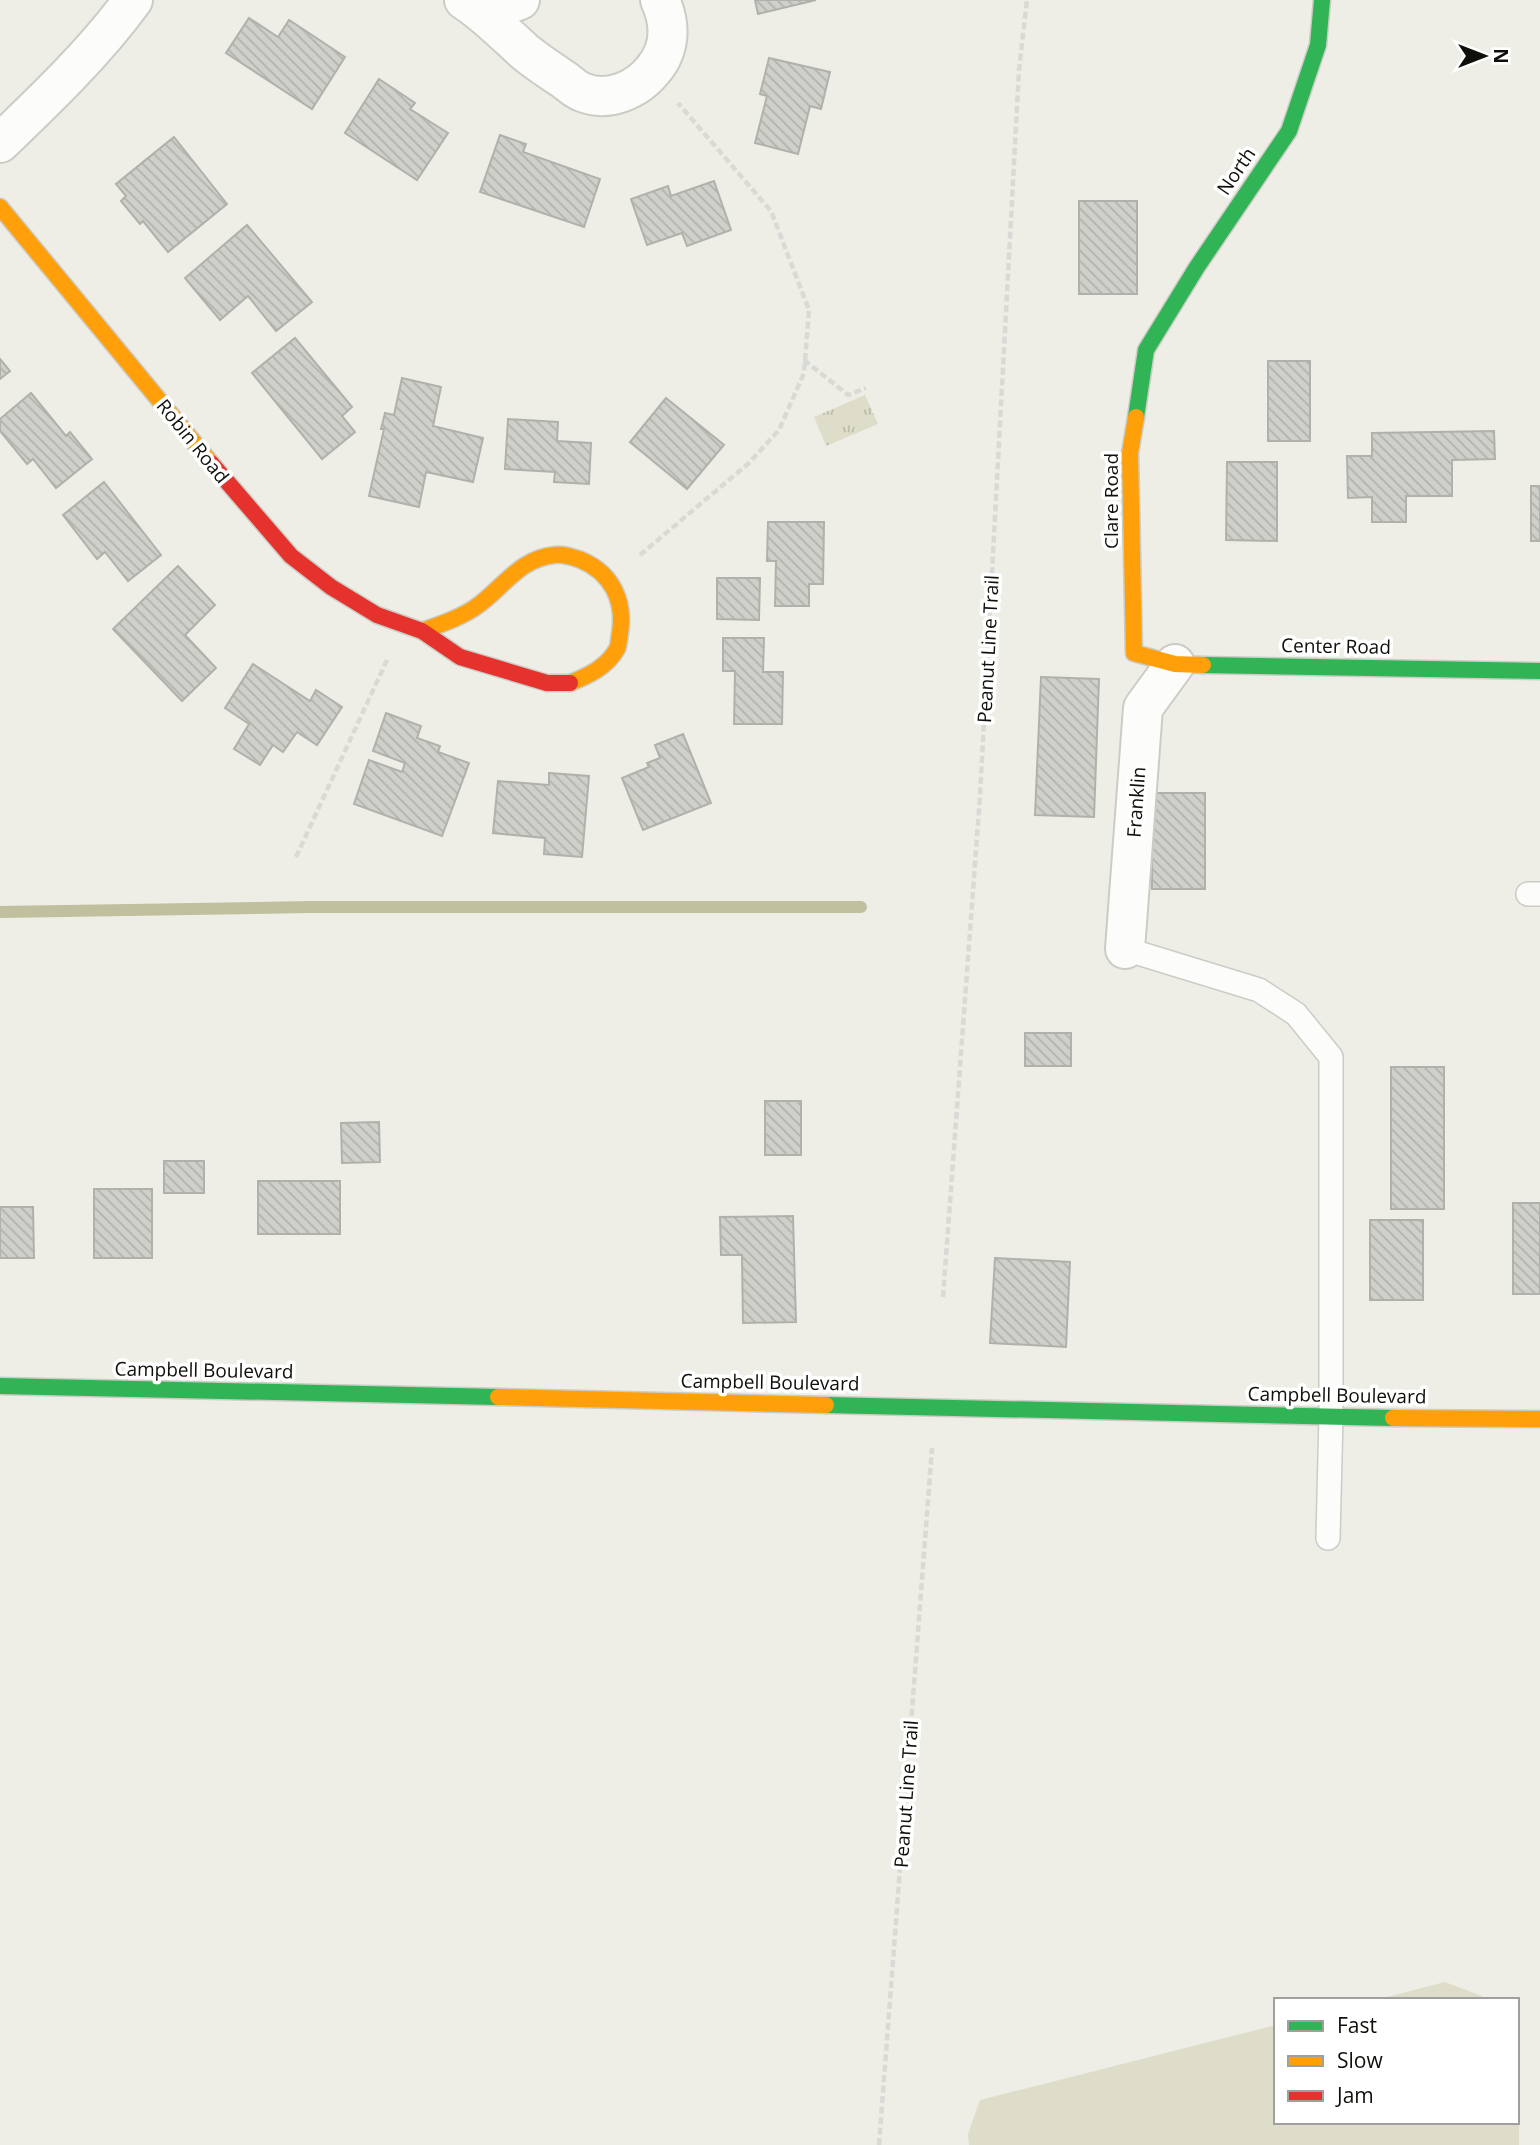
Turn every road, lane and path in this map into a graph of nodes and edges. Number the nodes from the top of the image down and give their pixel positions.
1 (133, 0) edge
2 (520, 0) edge
3 (660, 0) edge
4 (1027, 0) edge
5 (1322, 0) edge
6 (475, 7) edge
7 (652, 72) junction
8 (0, 143) edge
9 (0, 207) edge
10 (1146, 350) joint
11 (804, 360) junction
12 (866, 388) dead end
13 (610, 581) junction
14 (403, 624) junction
15 (422, 631) junction
16 (1133, 653) joint
17 (1175, 664) junction
18 (1540, 671) edge
19 (296, 857) dead end
20 (1125, 949) joint
21 (943, 1297) dead end
22 (0, 1386) edge
23 (1331, 1416) junction
24 (1540, 1419) edge
25 (932, 1443) dead end
26 (1328, 1538) dead end
27 (879, 2145) edge

1 - 8 street
2 - 6 street
3 - 7 street
4 - 21 path, Peanut Line Trail
5 - 10 street, North
6 - 7 street
7 - 11 path
9 - 14 street, Robin Road
10 - 16 street, Clare Road
11 - 12 path
11 - 13 path
13 - 15 street
13 - 15 street, Robin Road
14 - 15 street, Robin Road
14 - 19 path
16 - 17 street, Center Road
17 - 18 street, Center Road
17 - 20 street, Franklin
20 - 23 lane
22 - 23 street, Campbell Boulevard
23 - 24 street, Campbell Boulevard
23 - 26 lane
25 - 27 path, Peanut Line Trail

